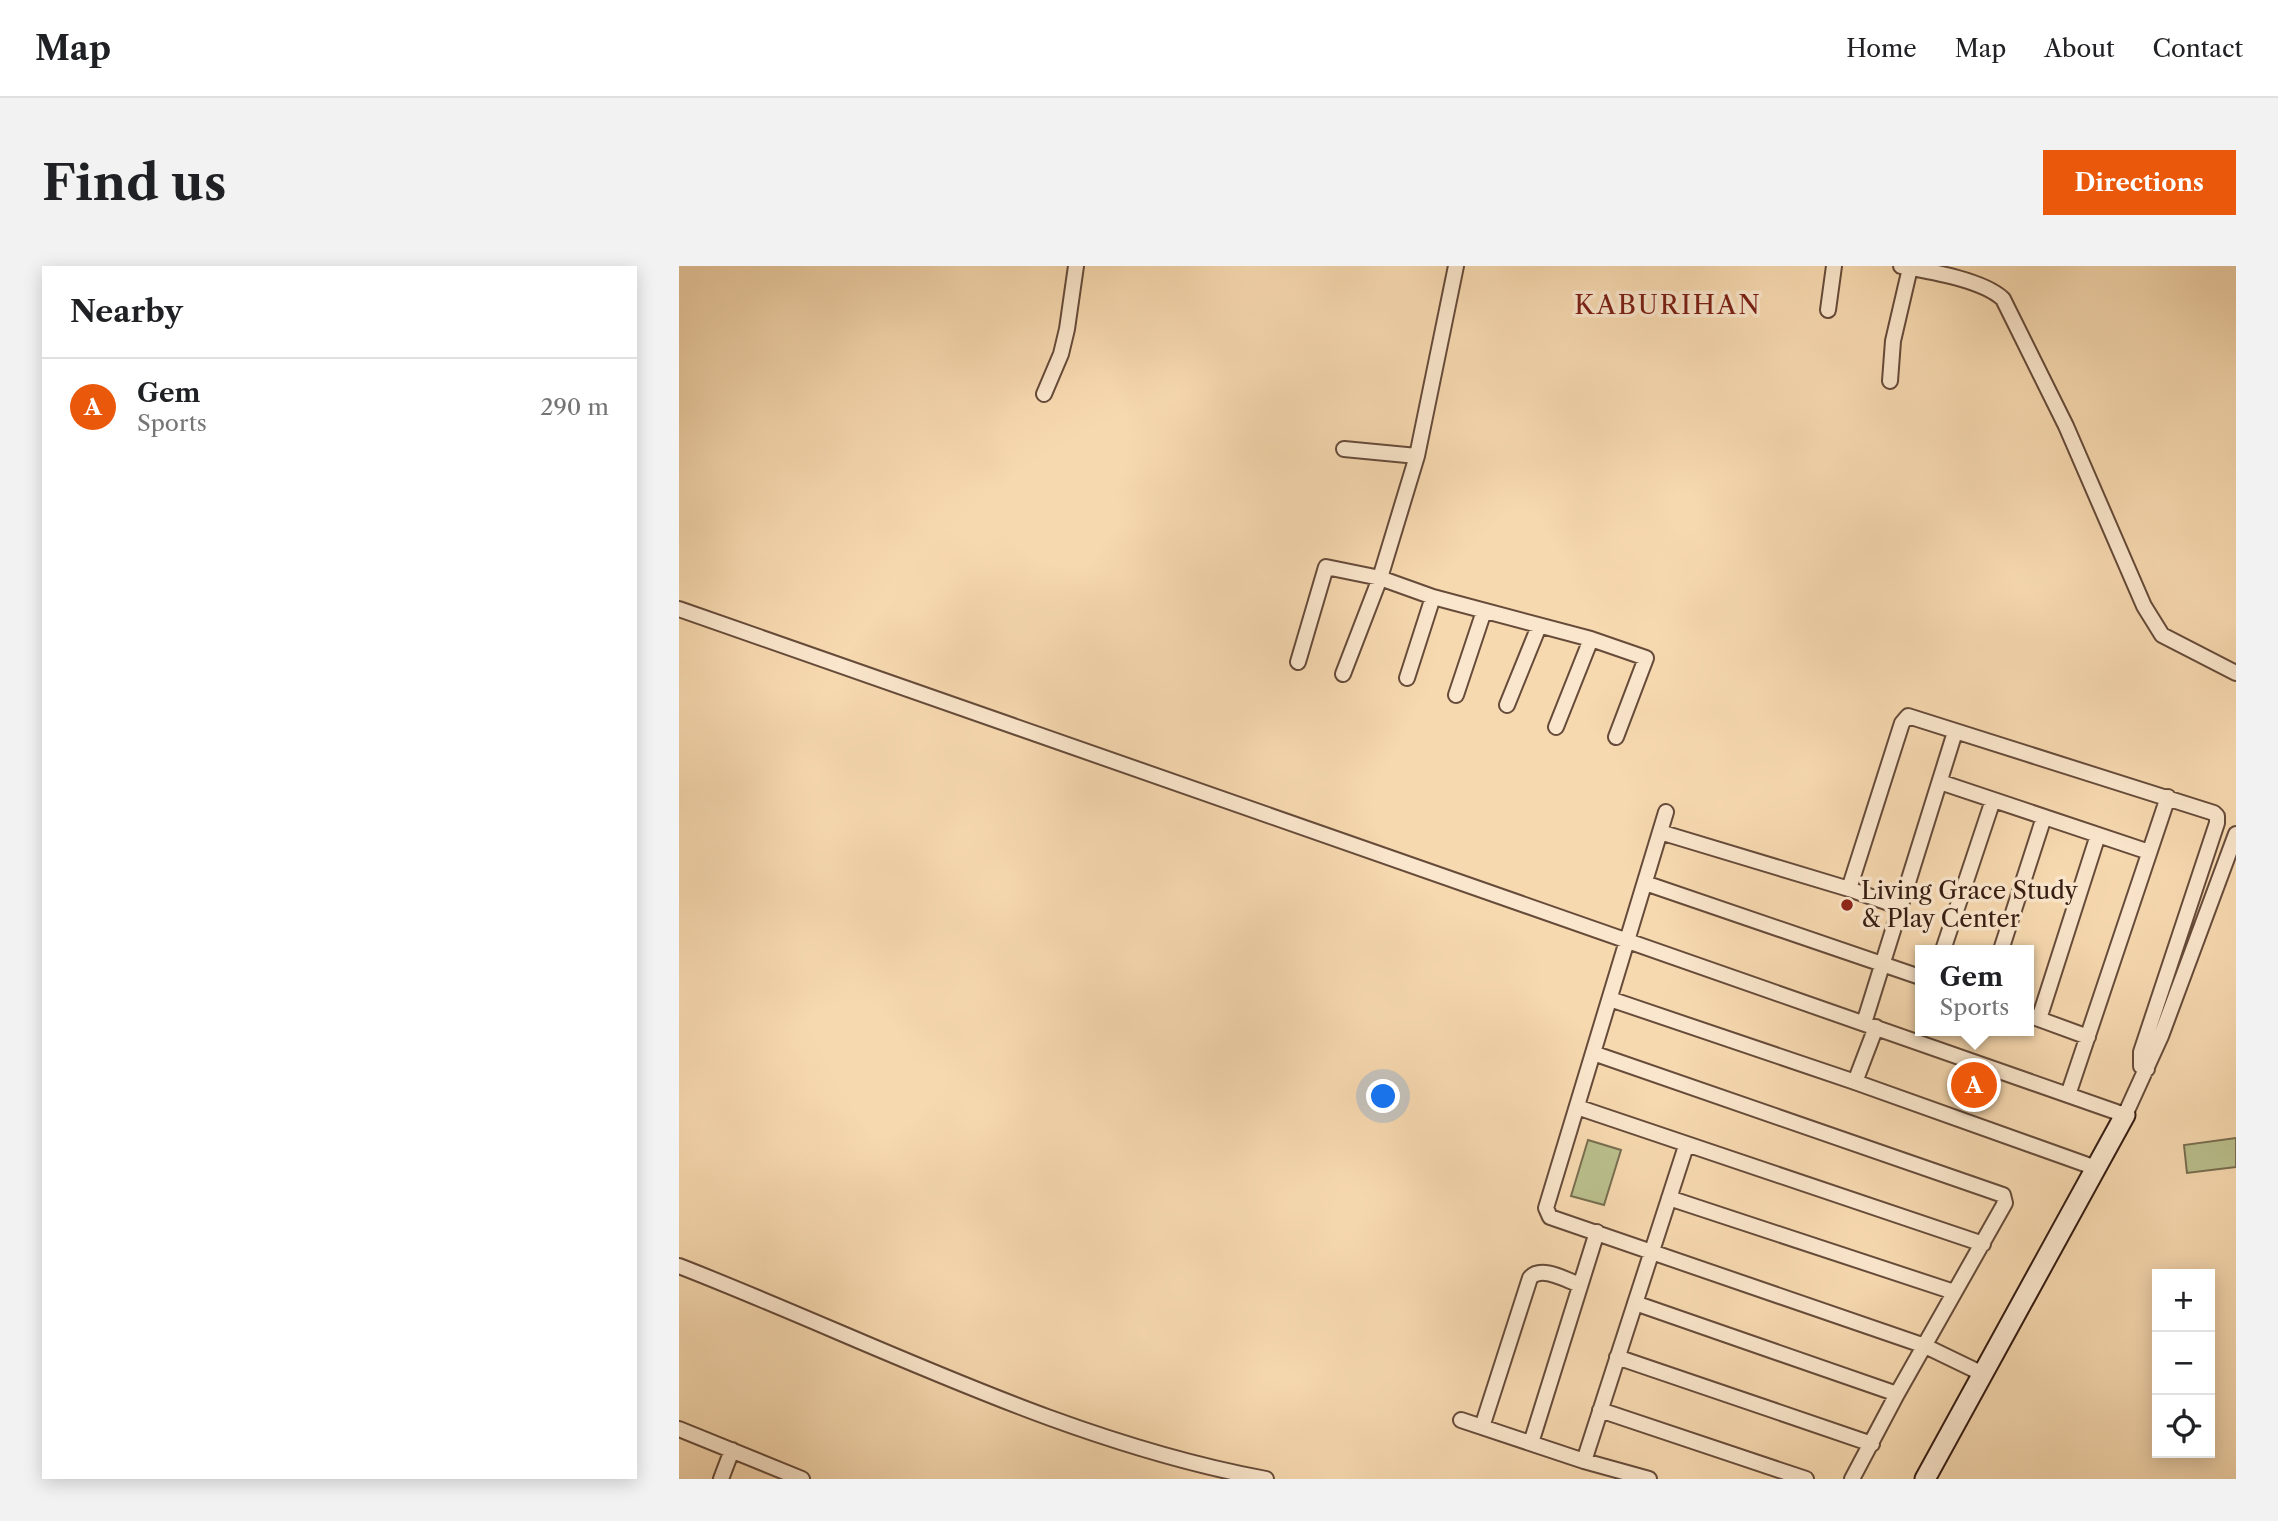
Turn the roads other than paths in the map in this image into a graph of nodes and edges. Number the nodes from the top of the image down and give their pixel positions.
1 (1076, 266) edge
2 (1456, 266) edge
3 (1834, 266) edge
4 (1906, 267) edge
5 (1828, 310) dead end
6 (1890, 381) dead end
7 (1044, 394) dead end
8 (1344, 449) dead end
9 (1416, 456) junction
10 (1380, 578) junction
11 (1433, 597) junction
12 (679, 609) edge
13 (1484, 611) junction
14 (1539, 626) junction
15 (1591, 639) junction
16 (1298, 662) dead end
17 (2236, 673) edge
18 (1343, 674) dead end
19 (1406, 678) dead end
20 (1456, 695) dead end
21 (1507, 705) dead end
22 (1556, 727) dead end
23 (1955, 732) junction
24 (1616, 737) dead end
25 (1940, 782) junction
26 (2168, 797) junction
27 (1993, 800) junction
28 (1666, 812) dead end
29 (2044, 817) junction
30 (1660, 832) junction
31 (2236, 834) edge
32 (2098, 835) junction
33 (2149, 852) junction
34 (1645, 883) junction
35 (1849, 890) junction
36 (1900, 907) junction
37 (1627, 942) junction
38 (1945, 945) edge
39 (2003, 945) edge
40 (1882, 965) junction
41 (1915, 975) edge
42 (1610, 999) junction
43 (2034, 1017) edge
44 (1870, 1025) junction
45 (2088, 1037) junction
46 (1593, 1053) junction
47 (2147, 1069) junction
48 (1855, 1082) junction
49 (2069, 1095) junction
50 (1577, 1107) junction
51 (2125, 1115) junction
52 (1686, 1146) junction
53 (2096, 1168) junction
54 (1669, 1198) junction
55 (1597, 1233) junction
56 (1983, 1244) junction
57 (1652, 1251) junction
58 (679, 1266) edge
59 (1580, 1284) junction
60 (1954, 1292) junction
61 (1635, 1303) junction
62 (1925, 1346) junction
63 (1617, 1357) junction
64 (1983, 1374) junction
65 (1897, 1394) junction
66 (1600, 1410) junction
67 (1461, 1420) dead end
68 (1482, 1427) junction
69 (679, 1429) edge
70 (1531, 1443) junction
71 (1871, 1444) junction
72 (732, 1450) junction
73 (1584, 1461) junction
74 (1786, 1476) edge
75 (721, 1479) edge
76 (802, 1479) edge
77 (1266, 1479) edge
78 (1649, 1479) edge
79 (1806, 1479) edge
80 (1852, 1479) edge
81 (1925, 1479) edge

1 - 7 street
2 - 9 street
3 - 5 street
4 - 6 street
4 - 17 street
8 - 9 street
9 - 10 street
10 - 11 street
10 - 16 street
10 - 18 street
11 - 13 street
11 - 19 street
12 - 37 street
13 - 14 street
13 - 20 street
14 - 15 street
14 - 21 street
15 - 22 street
15 - 24 street
23 - 25 street
23 - 26 street
23 - 35 street
25 - 27 street
25 - 36 street
26 - 33 street
26 - 47 street
27 - 29 street
27 - 38 street
28 - 30 street
29 - 32 street
29 - 39 street
30 - 34 street
30 - 35 street
31 - 47 street
32 - 33 street
32 - 43 street
33 - 45 street
34 - 37 street
34 - 40 street
35 - 36 street
36 - 40 street
37 - 42 street
37 - 44 street
40 - 41 street
40 - 44 street
42 - 46 street
42 - 48 street
43 - 45 street
44 - 48 street
44 - 49 street
45 - 49 street
46 - 50 street
46 - 56 street
47 - 51 street
48 - 53 street
49 - 51 street
50 - 52 street
50 - 55 street
51 - 53 street
52 - 54 street
52 - 56 street
53 - 64 street
54 - 57 street
54 - 60 street
55 - 57 street
55 - 59 street
56 - 60 street
57 - 61 street
57 - 62 street
58 - 77 street
59 - 68 street
59 - 70 street
60 - 62 street
61 - 63 street
61 - 65 street
62 - 64 street
62 - 65 street
63 - 66 street
63 - 71 street
64 - 81 street
65 - 71 street
66 - 73 street
66 - 74 street
67 - 68 street
68 - 70 street
69 - 72 street
70 - 73 street
71 - 80 street
72 - 75 street
72 - 76 street
73 - 78 street
74 - 79 street

